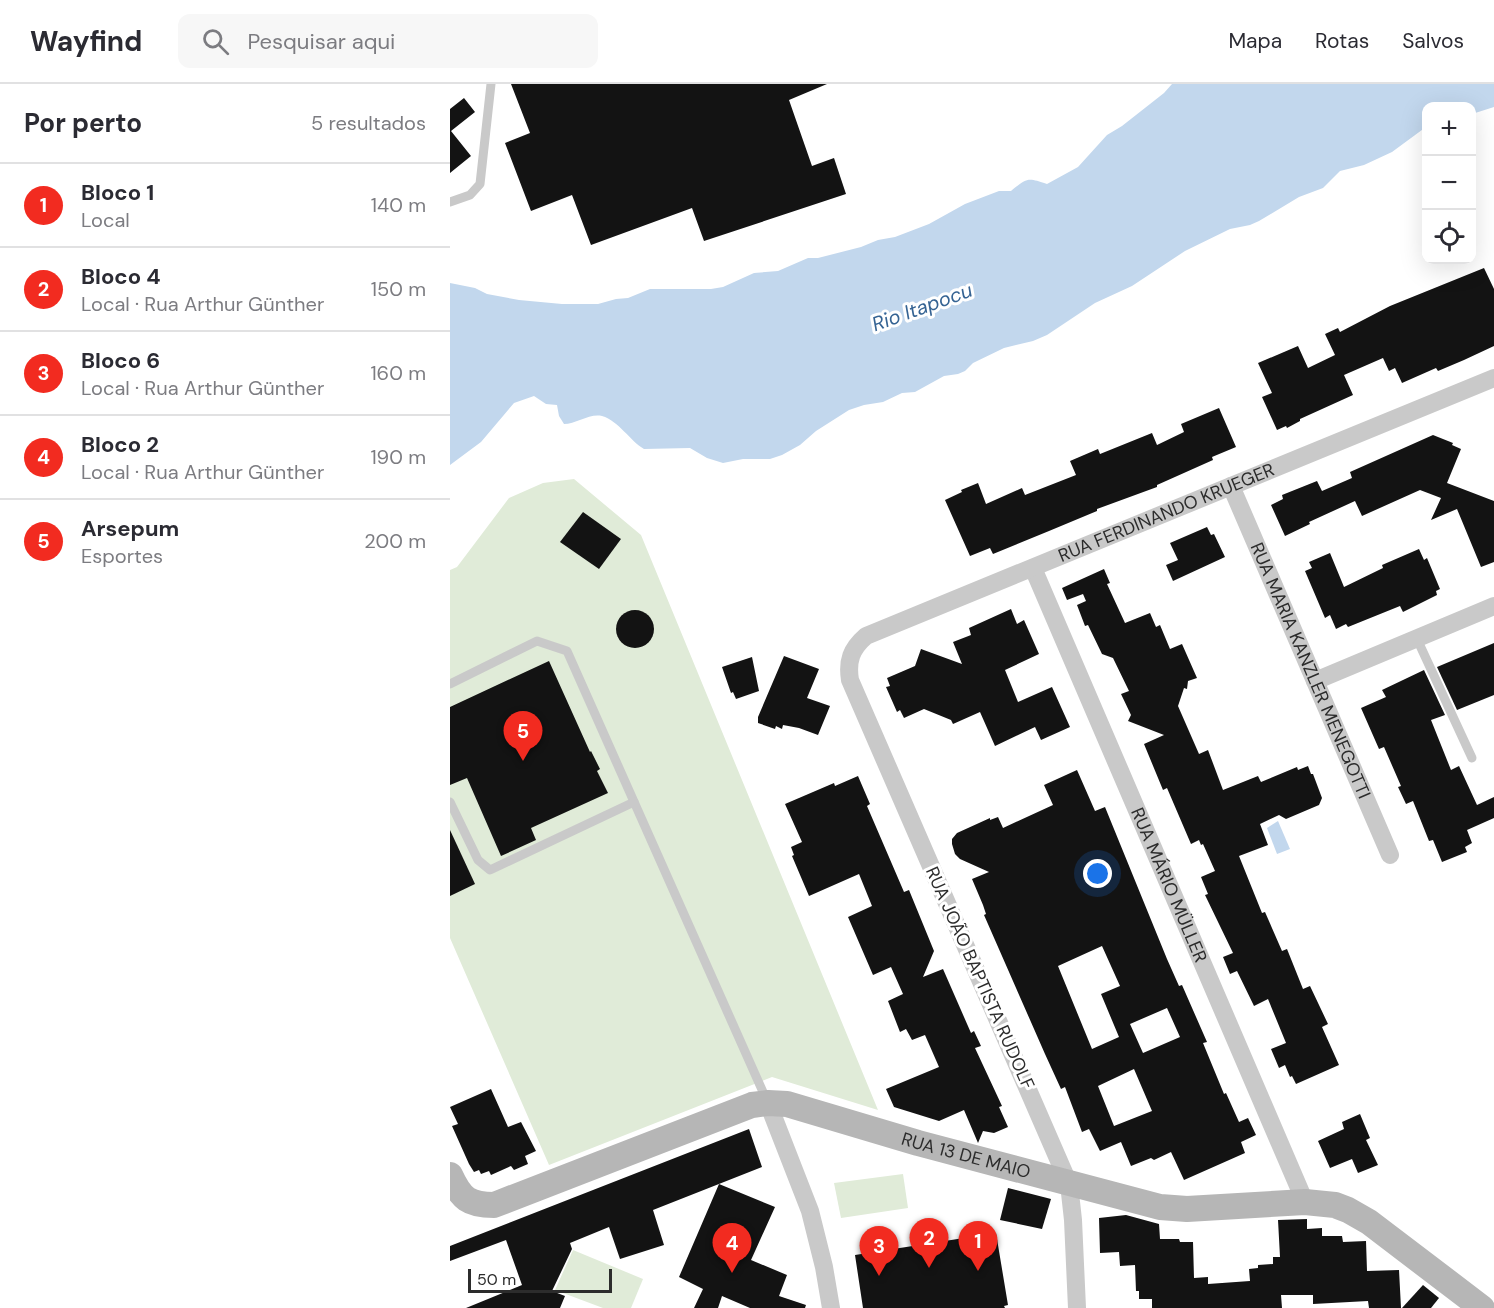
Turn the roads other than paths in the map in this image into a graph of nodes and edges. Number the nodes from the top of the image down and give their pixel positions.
1 (491, 84) edge
2 (450, 202) edge
3 (1494, 378) edge
4 (1231, 486) junction
5 (1033, 568) junction
6 (1494, 606) edge
7 (1417, 639) junction
8 (849, 657) joint
9 (1315, 681) junction
10 (450, 684) edge
11 (1472, 758) dead end
12 (450, 802) edge
13 (634, 802) junction
14 (1390, 855) dead end
15 (768, 1103) junction
16 (450, 1175) edge
17 (1069, 1184) junction
18 (1305, 1202) junction
19 (831, 1308) edge
20 (1077, 1308) edge
21 (1482, 1308) edge

1 - 2 lane
3 - 4 street, RUA FERDINANDO KRUEGER
4 - 5 street, RUA FERDINANDO KRUEGER
4 - 9 street, RUA MARIA KANZLER MENEGOTTI
5 - 8 street, RUA FERDINANDO KRUEGER
5 - 18 street, RUA MÁRIO MÜLLER
6 - 7 street
7 - 9 street
7 - 11 lane
8 - 17 street, RUA JOÃO BAPTISTA RUDOLF
9 - 14 street, RUA MARIA KANZLER MENEGOTTI
10 - 13 lane
12 - 13 lane
13 - 15 lane
15 - 16 main road, RUA 13 DE MAIO
15 - 17 main road, RUA 13 DE MAIO
15 - 19 street
17 - 18 main road, RUA 13 DE MAIO
17 - 20 street, RUA JOÃO BAPTISTA RUDOLF
18 - 21 main road, RUA 13 DE MAIO

